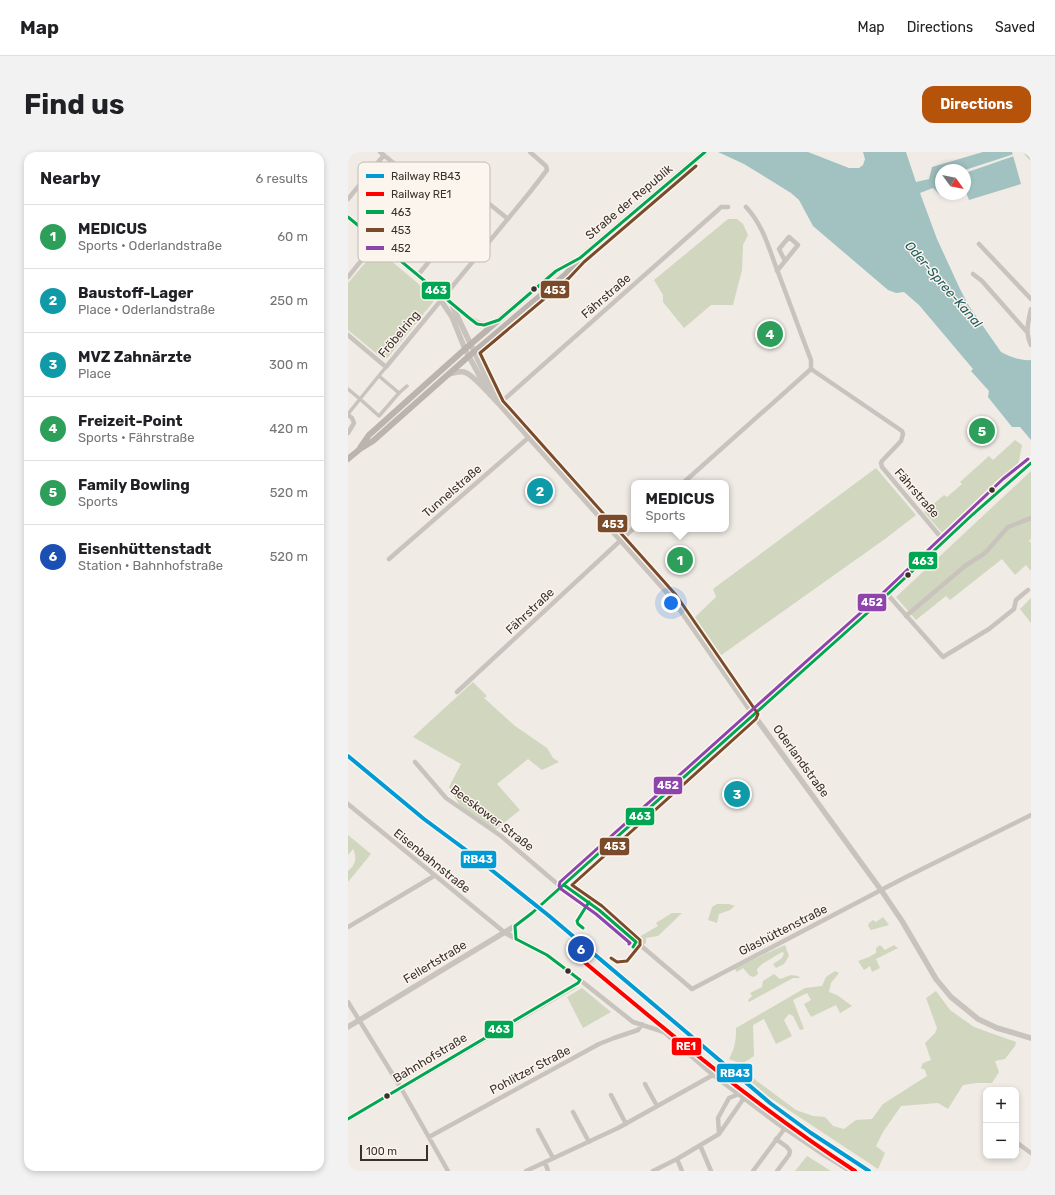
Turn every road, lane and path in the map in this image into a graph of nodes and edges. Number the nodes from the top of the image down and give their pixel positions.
1 (530, 152) edge
2 (705, 152) edge
3 (1026, 152) edge
4 (382, 154) edge
5 (1031, 158) edge
6 (376, 162) edge
7 (392, 162) edge
8 (358, 186) edge
9 (348, 199) edge
10 (490, 204) edge
11 (728, 207) dead end
12 (746, 207) dead end
13 (348, 216) edge
14 (508, 219) junction
15 (358, 225) edge
16 (490, 241) edge
17 (979, 244) dead end
18 (580, 258) junction
19 (785, 261) junction
20 (360, 262) edge
21 (402, 262) edge
22 (429, 262) edge
23 (473, 262) edge
24 (777, 271) junction
25 (973, 274) dead end
26 (418, 275) junction
27 (348, 277) edge
28 (442, 299) junction
29 (1031, 299) edge
30 (450, 301) junction
31 (1031, 309) edge
32 (499, 320) junction
33 (1027, 332) junction
34 (348, 335) edge
35 (472, 344) junction
36 (1031, 345) edge
37 (466, 349) junction
38 (472, 354) junction
39 (386, 367) junction
40 (811, 368) junction
41 (448, 374) junction
42 (379, 376) junction
43 (407, 386) dead end
44 (348, 389) edge
45 (399, 393) junction
46 (490, 395) junction
47 (360, 399) junction
48 (499, 404) junction
49 (348, 414) edge
50 (348, 433) edge
51 (528, 438) junction
52 (360, 449) junction
53 (348, 459) edge
54 (1031, 463) edge
55 (686, 480) edge
56 (1031, 518) edge
57 (631, 531) edge
58 (620, 540) junction
59 (944, 541) junction
60 (389, 559) dead end
61 (1028, 590) dead end
62 (888, 595) junction
63 (906, 616) junction
64 (457, 692) dead end
65 (753, 714) junction
66 (415, 762) dead end
67 (348, 804) edge
68 (1031, 815) edge
69 (434, 876) junction
70 (562, 886) junction
71 (881, 890) junction
72 (515, 926) junction
73 (348, 927) edge
74 (504, 932) junction
75 (516, 939) junction
76 (580, 980) junction
77 (348, 1002) edge
78 (359, 1021) junction
79 (642, 1024) junction
80 (348, 1027) edge
81 (1031, 1038) edge
82 (713, 1075) junction
83 (645, 1084) dead end
84 (401, 1088) junction
85 (739, 1094) junction
86 (611, 1095) dead end
87 (744, 1098) junction
88 (657, 1106) junction
89 (573, 1112) dead end
90 (348, 1120) edge
91 (626, 1124) junction
92 (784, 1128) junction
93 (538, 1130) dead end
94 (719, 1134) junction
95 (428, 1137) junction
96 (776, 1139) junction
97 (589, 1142) junction
98 (1019, 1144) edge
99 (700, 1145) junction
100 (1031, 1153) edge
101 (553, 1158) junction
102 (677, 1159) junction
103 (545, 1162) junction
104 (448, 1171) edge
105 (526, 1171) edge
106 (548, 1171) edge
107 (653, 1171) edge
108 (682, 1171) edge
109 (710, 1171) edge
110 (753, 1171) edge
111 (777, 1171) edge
112 (850, 1171) edge

1 - 14 street, Fröbelring
2 - 18 main road, Straße der Republik
3 - 5 street
4 - 6 street
4 - 7 street
8 - 9 street
10 - 14 street
11 - 48 street, Fährstraße
12 - 24 street
13 - 15 street
14 - 16 street, Fröbelring
17 - 29 street
18 - 32 main road, Straße der Republik
18 - 38 main road, Straße der Republik
19 - 19 street
19 - 24 street
20 - 27 street
21 - 26 street
22 - 26 street
23 - 28 street, Fröbelring
24 - 40 street
25 - 33 street
26 - 28 street
28 - 30 street
28 - 37 street
28 - 39 street, Fröbelring
30 - 32 street
30 - 35 street
31 - 33 street
32 - 35 main road, Straße der Republik
33 - 36 street
34 - 39 street, Fröbelring
35 - 37 main road, Straße der Republik
35 - 38 street
37 - 38 street
37 - 52 main road, Straße der Republik
38 - 41 main road, Straße der Republik
38 - 46 street, Oderlandstraße
38 - 48 street, Oderlandstraße
39 - 42 street
40 - 55 street
40 - 59 street, Fährstraße
41 - 46 street, Oderlandstraße
41 - 52 main road, Straße der Republik
42 - 45 street
42 - 47 street
43 - 45 street
44 - 47 street
45 - 47 street
46 - 48 street, Oderlandstraße
47 - 49 street
48 - 51 street, Oderlandstraße
49 - 50 street
51 - 58 street, Oderlandstraße
51 - 60 street, Tunnelstraße
52 - 53 main road, Straße der Republik
54 - 59 street
56 - 63 street
57 - 58 street, Fährstraße
58 - 64 street, Fährstraße
58 - 65 street, Oderlandstraße
59 - 62 street
61 - 63 street
62 - 63 street
62 - 65 street
65 - 70 street
65 - 71 street, Oderlandstraße
66 - 70 street, Beeskower Straße
67 - 69 street, Eisenbahnstraße
68 - 71 street, Glashüttenstraße
69 - 73 street
69 - 74 street, Eisenbahnstraße
70 - 71 street, Glashüttenstraße
70 - 72 street, Fellertstraße
71 - 81 street, Oderlandstraße
72 - 74 street, Fellertstraße
72 - 75 street
74 - 75 street
74 - 78 street, Fellertstraße
75 - 76 street
76 - 79 street
76 - 84 street, Bahnhofstraße
77 - 78 street
78 - 80 street, Fellertstraße
78 - 84 street
79 - 82 street
79 - 95 street, Pohlitzer Straße
82 - 85 street
82 - 88 street
83 - 88 street
84 - 90 street, Bahnhofstraße
84 - 95 street
85 - 87 street
85 - 94 street
86 - 91 street
87 - 92 street
87 - 94 street
88 - 91 street
89 - 97 street
91 - 97 street
92 - 96 street
92 - 112 street
93 - 101 street
94 - 99 street
95 - 104 street
96 - 110 street
96 - 111 street
97 - 101 street
98 - 100 street
99 - 102 street
99 - 109 street
101 - 103 street
102 - 107 street
102 - 108 street
103 - 105 street
103 - 106 street

